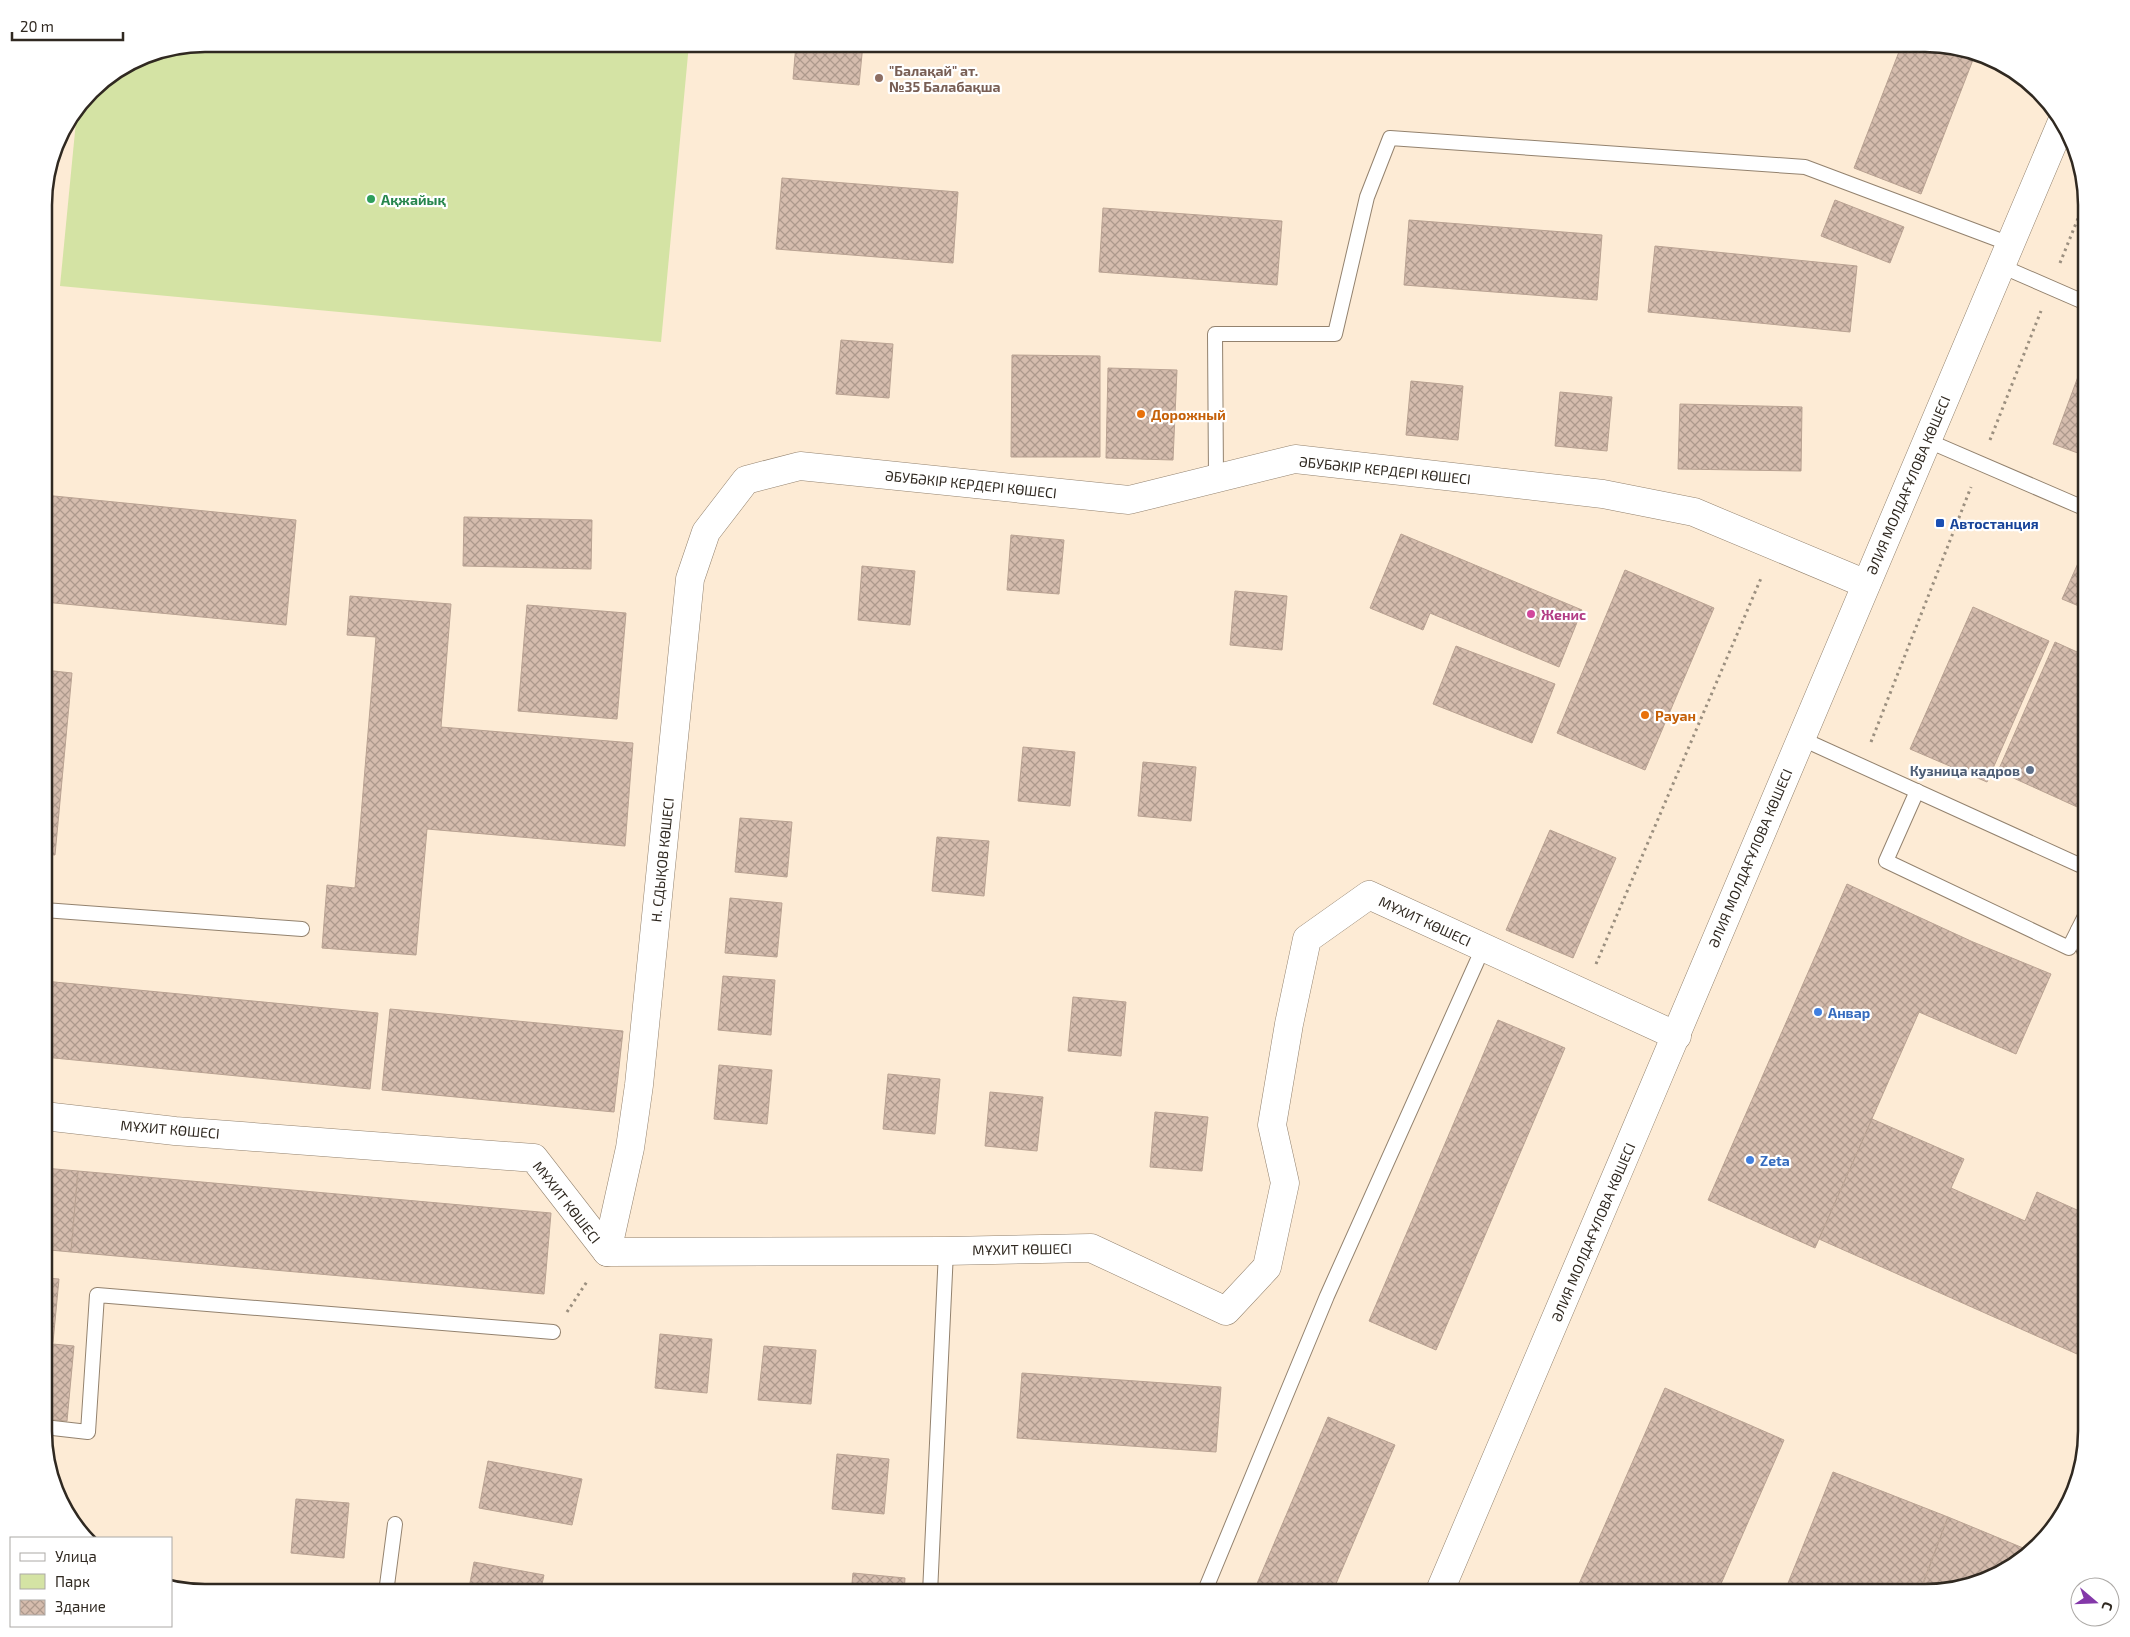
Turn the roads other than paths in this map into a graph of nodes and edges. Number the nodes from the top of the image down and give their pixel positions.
1 (2058, 131) edge
2 (2005, 255) junction
3 (2078, 298) edge
4 (1926, 440) junction
5 (1216, 478) junction
6 (746, 480) joint
7 (2078, 506) edge
8 (1866, 584) junction
9 (1800, 738) junction
10 (1917, 791) junction
11 (2078, 864) edge
12 (53, 911) edge
13 (302, 929) dead end
14 (2078, 930) edge
15 (1483, 948) junction
16 (1677, 1036) junction
17 (53, 1117) edge
18 (946, 1251) junction
19 (607, 1252) junction
20 (553, 1332) road end
21 (53, 1429) edge
22 (395, 1524) dead end
23 (387, 1584) edge
24 (930, 1584) edge
25 (1208, 1584) edge
26 (1443, 1584) edge

1 - 2 street, ӘЛИЯ МОЛДАҒҰЛОВА КӨШЕСІ
2 - 3 lane
2 - 4 street, ӘЛИЯ МОЛДАҒҰЛОВА КӨШЕСІ
2 - 5 lane
4 - 7 lane
4 - 8 street, ӘЛИЯ МОЛДАҒҰЛОВА КӨШЕСІ
5 - 6 street, ӘБУБӘКІР КЕРДЕРІ КӨШЕСІ
5 - 8 street, ӘБУБӘКІР КЕРДЕРІ КӨШЕСІ
6 - 19 street, Н. СДЫҚОВ КӨШЕСІ
8 - 9 street, ӘЛИЯ МОЛДАҒҰЛОВА КӨШЕСІ
9 - 10 lane
9 - 16 street, ӘЛИЯ МОЛДАҒҰЛОВА КӨШЕСІ
10 - 11 lane
10 - 14 lane
12 - 13 lane
15 - 16 street, МҰХИТ КӨШЕСІ
15 - 18 street, МҰХИТ КӨШЕСІ
15 - 25 lane
16 - 26 street, ӘЛИЯ МОЛДАҒҰЛОВА КӨШЕСІ
17 - 19 street, МҰХИТ КӨШЕСІ
18 - 19 street, МҰХИТ КӨШЕСІ
18 - 24 lane
20 - 21 lane
22 - 23 lane

